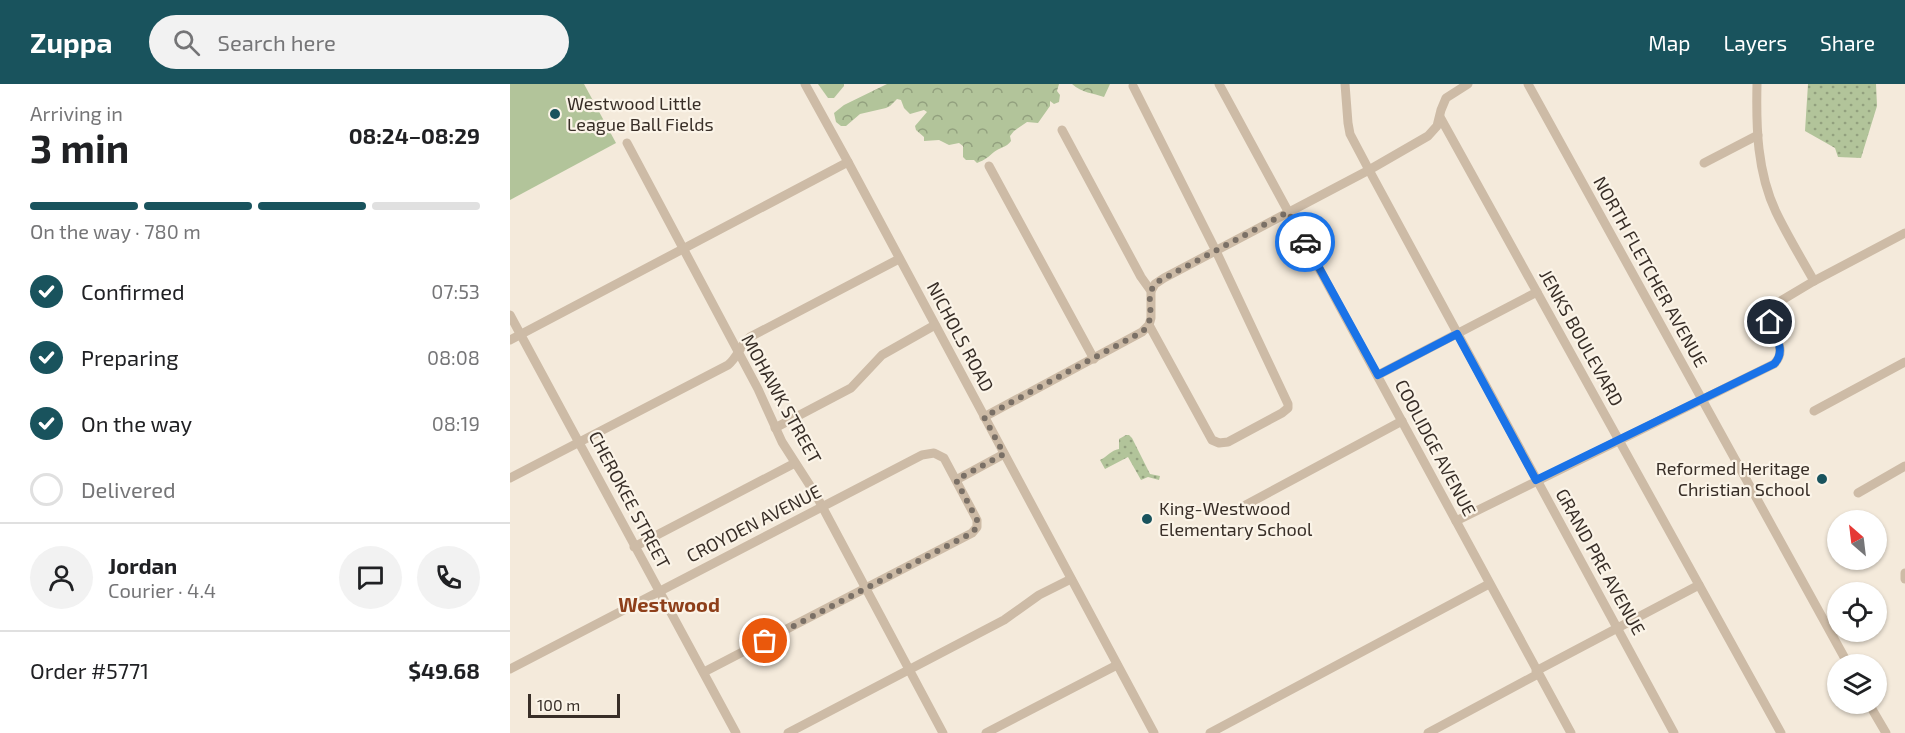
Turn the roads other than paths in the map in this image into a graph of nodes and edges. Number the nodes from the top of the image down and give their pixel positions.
1 (805, 84) edge
2 (1219, 84) edge
3 (1345, 84) edge
4 (1468, 84) edge
5 (1528, 84) edge
6 (1757, 84) edge
7 (1133, 86) dead end
8 (1440, 117) junction
9 (1062, 130) dead end
10 (1758, 135) junction
11 (627, 143) dead end
12 (848, 162) junction
13 (1704, 163) dead end
14 (988, 166) dead end
15 (1369, 170) junction
16 (1288, 212) junction
17 (1905, 233) edge
18 (683, 249) junction
19 (1216, 251) junction
20 (899, 259) junction
21 (1814, 281) junction
22 (1151, 291) junction
23 (1537, 291) junction
24 (510, 315) edge
25 (1149, 325) junction
26 (935, 326) junction
27 (1457, 334) junction
28 (520, 335) junction
29 (510, 340) edge
30 (737, 354) junction
31 (1094, 358) junction
32 (1905, 362) edge
33 (1378, 375) junction
34 (1701, 400) junction
35 (1814, 411) dead end
36 (984, 417) junction
37 (1402, 421) junction
38 (776, 428) junction
39 (1618, 440) junction
40 (579, 442) junction
41 (1004, 454) junction
42 (795, 463) junction
43 (1905, 466) edge
44 (510, 478) edge
45 (956, 480) junction
46 (1536, 480) junction
47 (1858, 492) dead end
48 (1242, 507) dead end
49 (823, 508) junction
50 (1456, 521) junction
51 (634, 547) junction
52 (1071, 579) junction
53 (1489, 584) junction
54 (1699, 585) junction
55 (866, 589) junction
56 (659, 591) junction
57 (1618, 629) junction
58 (1842, 654) edge
59 (1117, 665) junction
60 (909, 668) junction
61 (510, 669) edge
62 (704, 672) junction
63 (1537, 672) junction
64 (1875, 714) edge
65 (736, 733) edge
66 (788, 733) edge
67 (943, 733) edge
68 (986, 733) edge
69 (1154, 733) edge
70 (1210, 733) edge
71 (1428, 733) edge
72 (1571, 733) edge
73 (1674, 733) edge
74 (1781, 733) edge
75 (1886, 733) edge

1 - 12 street, NICHOLS ROAD
2 - 16 street, COOLIDGE AVENUE
3 - 15 street, GRAND PRE AVENUE
4 - 8 street
5 - 34 street, NORTH FLETCHER AVENUE
6 - 10 street
7 - 19 street
8 - 15 street
8 - 23 street, JENKS BOULEVARD
9 - 22 street
10 - 13 street
10 - 21 street
11 - 18 street, MOHAWK STREET
12 - 18 street
12 - 20 street, NICHOLS ROAD
14 - 31 street
15 - 16 street
15 - 27 street, GRAND PRE AVENUE
16 - 19 street
16 - 33 street, COOLIDGE AVENUE
17 - 21 street
18 - 28 street
18 - 30 street, MOHAWK STREET
19 - 22 street
19 - 25 street
20 - 26 street, NICHOLS ROAD
20 - 30 street
21 - 34 street
22 - 25 street
23 - 27 street
23 - 39 street, JENKS BOULEVARD
24 - 28 street, CHEROKEE STREET
25 - 31 street
26 - 36 street, NICHOLS ROAD
26 - 38 street
27 - 33 street
27 - 46 street, GRAND PRE AVENUE
28 - 29 street
28 - 40 street, CHEROKEE STREET
30 - 38 street, MOHAWK STREET
30 - 40 street
31 - 36 street
32 - 35 street
33 - 37 street, COOLIDGE AVENUE
34 - 39 street
34 - 58 street, NORTH FLETCHER AVENUE
36 - 41 street, NICHOLS ROAD
37 - 48 street
37 - 50 street, COOLIDGE AVENUE
38 - 42 street, MOHAWK STREET
39 - 46 street
39 - 54 street, JENKS BOULEVARD
40 - 44 street
40 - 51 street, CHEROKEE STREET
41 - 45 street
41 - 52 street, NICHOLS ROAD
42 - 49 street, MOHAWK STREET
42 - 51 street
43 - 47 street
45 - 49 street, CROYDEN AVENUE
45 - 55 street
46 - 50 street
46 - 57 street, GRAND PRE AVENUE
49 - 55 street, MOHAWK STREET
49 - 56 street, CROYDEN AVENUE
50 - 53 street, COOLIDGE AVENUE
51 - 56 street, CHEROKEE STREET
52 - 59 street, NICHOLS ROAD
52 - 60 street
53 - 63 street, COOLIDGE AVENUE
53 - 70 street
54 - 57 street
54 - 74 street, JENKS BOULEVARD
55 - 60 street, MOHAWK STREET
55 - 62 street
56 - 61 street, CROYDEN AVENUE
56 - 62 street, CHEROKEE STREET
57 - 63 street
57 - 73 street, GRAND PRE AVENUE
59 - 68 street
59 - 69 street, NICHOLS ROAD
60 - 66 street
60 - 67 street, MOHAWK STREET
62 - 65 street, CHEROKEE STREET
63 - 71 street
63 - 72 street, COOLIDGE AVENUE
64 - 75 street

